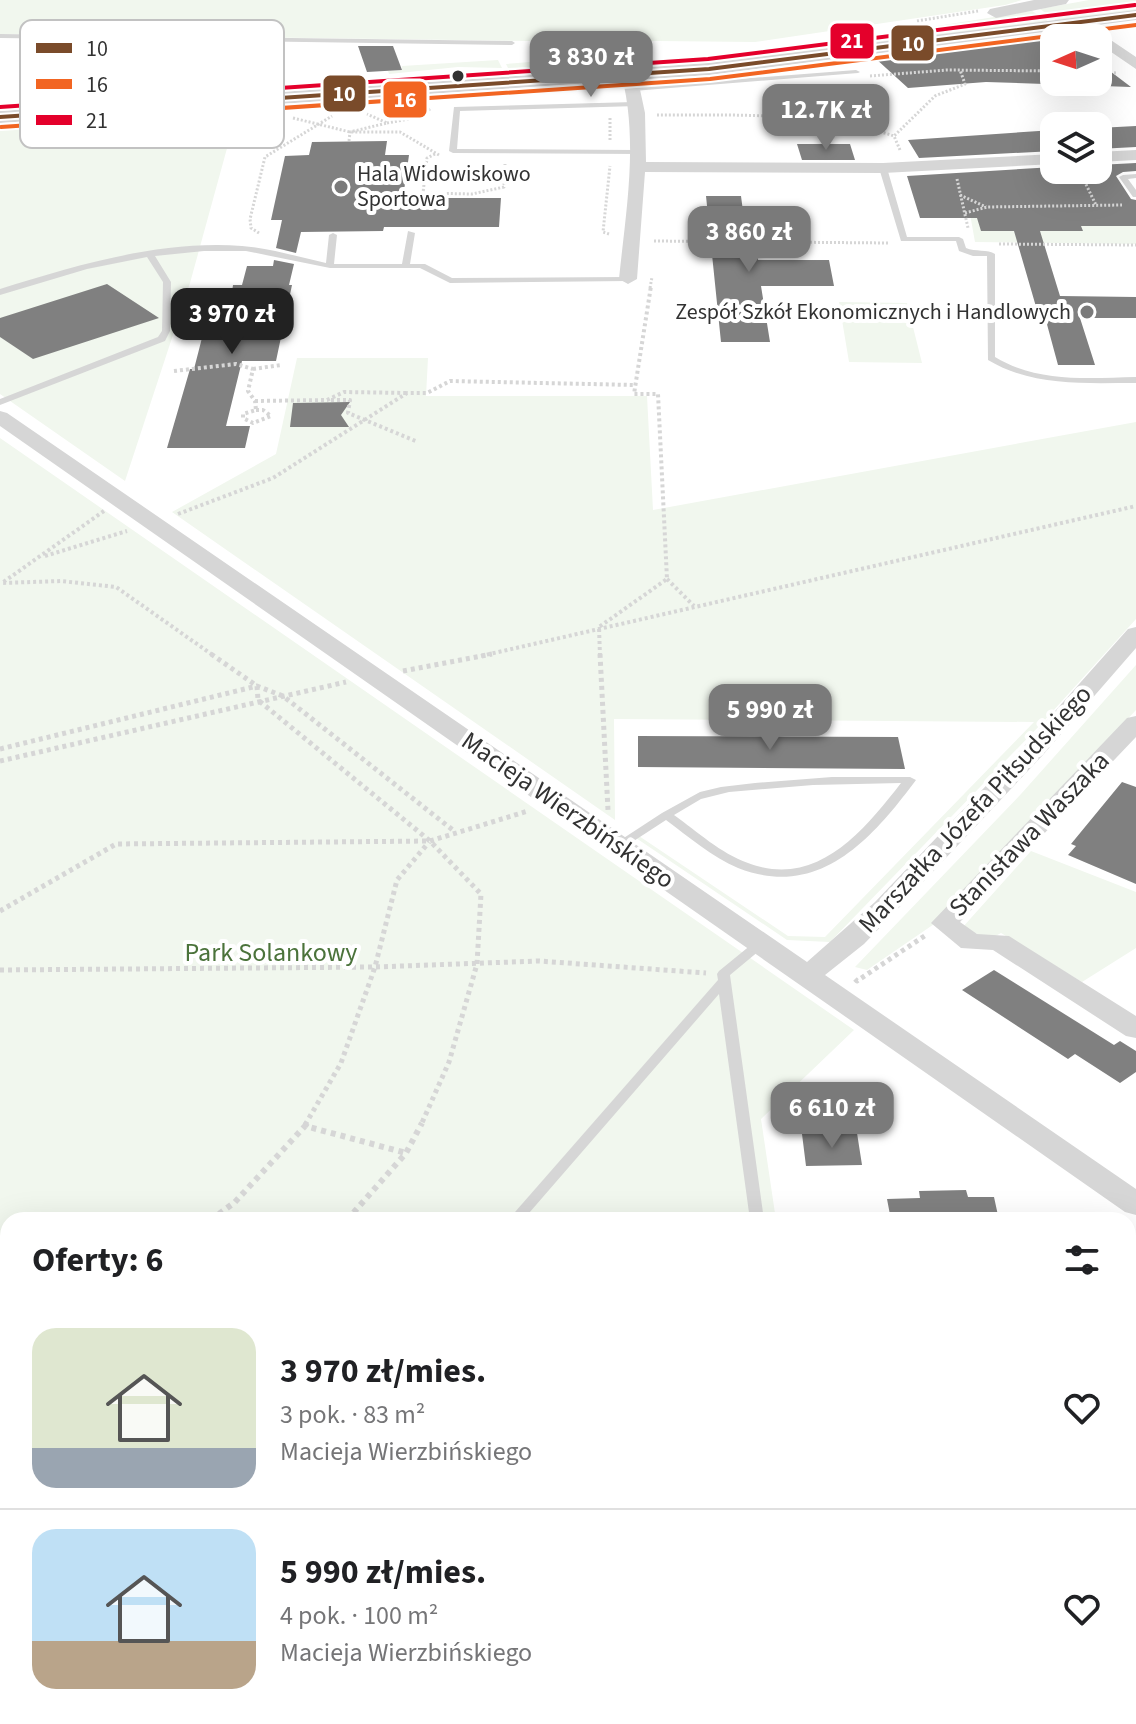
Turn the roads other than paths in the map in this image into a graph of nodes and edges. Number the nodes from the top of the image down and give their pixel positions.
1 (1060, 0) edge
2 (1136, 15) edge
3 (1078, 22) junction
4 (0, 36) edge
5 (20, 36) edge
6 (284, 40) edge
7 (512, 43) dead end
8 (1136, 64) edge
9 (856, 72) dead end
10 (631, 83) junction
11 (284, 92) edge
12 (284, 102) edge
13 (20, 108) edge
14 (0, 109) edge
15 (20, 116) edge
16 (0, 117) edge
17 (1136, 155) edge
18 (1112, 156) edge
19 (638, 160) junction
20 (1040, 160) edge
21 (883, 168) junction
22 (1136, 176) edge
23 (1136, 195) edge
24 (411, 233) dead end
25 (333, 235) dead end
26 (150, 255) junction
27 (330, 266) junction
28 (406, 266) junction
29 (628, 279) joint
30 (0, 292) edge
31 (1136, 380) edge
32 (0, 402) edge
33 (0, 417) edge
34 (1136, 634) edge
35 (1136, 723) edge
36 (666, 815) junction
37 (619, 845) junction
38 (761, 943) junction
39 (807, 975) junction
40 (723, 977) junction
41 (1136, 1029) edge
42 (1136, 1204) edge
43 (522, 1212) edge
44 (756, 1212) edge

1 - 10 street
2 - 3 street
3 - 8 street
3 - 10 street
4 - 5 lane
6 - 7 lane
9 - 10 lane
10 - 11 street
10 - 12 street
10 - 19 street
10 - 19 lane
13 - 14 street
15 - 16 street
17 - 18 street
19 - 21 street
19 - 29 street
20 - 21 street
21 - 31 lane
22 - 23 lane
24 - 28 lane
25 - 27 lane
26 - 27 lane
26 - 30 lane
26 - 32 lane
27 - 28 lane
28 - 29 lane
33 - 37 street, Macieja Wierzbińskiego
34 - 39 street, Marszałka Józefa Piłsudskiego
35 - 41 street, Stanisława Waszaka
36 - 36 lane
36 - 37 lane
37 - 38 street, Macieja Wierzbińskiego
38 - 39 street, Macieja Wierzbińskiego
38 - 40 lane
39 - 42 street, Macieja Wierzbińskiego
40 - 43 lane
40 - 44 lane

